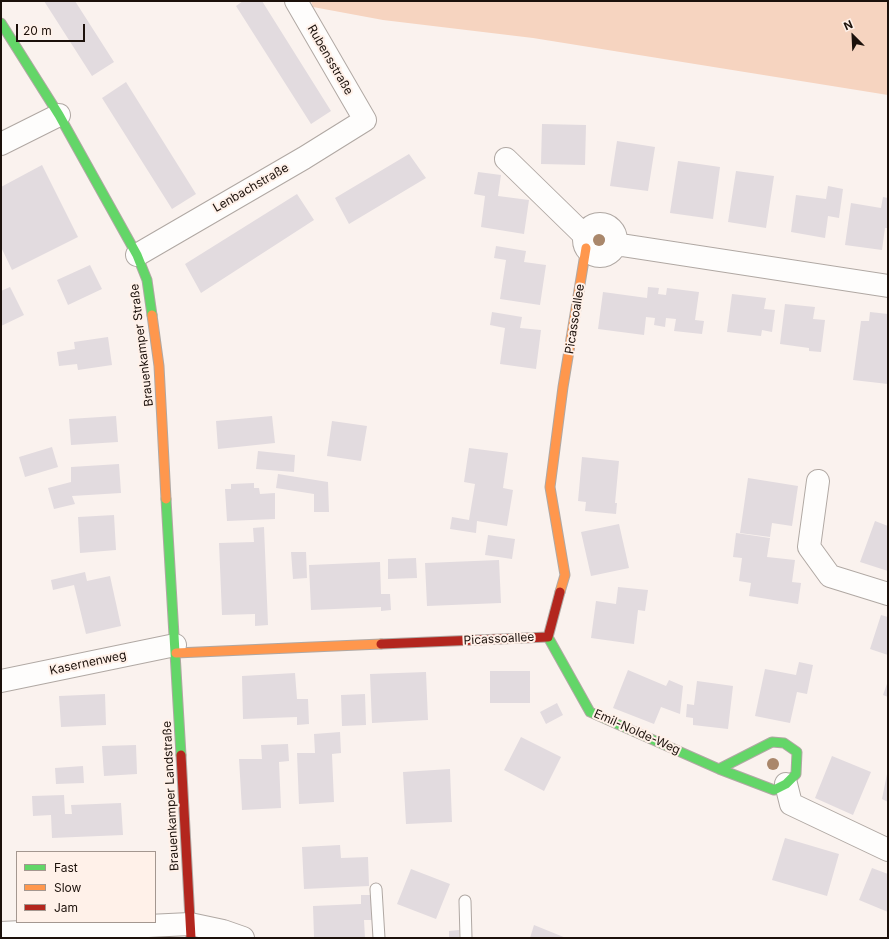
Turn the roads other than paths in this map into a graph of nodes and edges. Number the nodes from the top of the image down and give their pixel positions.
1 (296, 1) edge
2 (1, 23) edge
3 (59, 115) junction
4 (365, 120) joint
5 (1, 144) edge
6 (506, 159) dead end
7 (585, 242) junction
8 (137, 255) junction
9 (888, 286) edge
10 (818, 481) dead end
11 (888, 594) edge
12 (548, 637) junction
13 (176, 649) junction
14 (1, 682) edge
15 (719, 769) junction
16 (786, 784) junction
17 (888, 850) edge
18 (376, 889) dead end
19 (465, 901) dead end
20 (191, 931) edge
21 (1, 933) edge
22 (243, 938) edge
23 (379, 938) edge
24 (466, 938) edge

1 - 4 street, Rubensstraße
2 - 3 street, Brauenkamper Straße
3 - 5 street
3 - 8 street, Brauenkamper Straße
4 - 8 street, Lenbachstraße
6 - 7 street
7 - 9 street
7 - 12 street, Picassoallee
8 - 13 street, Brauenkamper Straße
10 - 11 street
12 - 13 street, Picassoallee
12 - 15 street, Emil-Nolde-Weg
13 - 14 street, Kasernenweg
13 - 20 street, Brauenkamper Landstraße
15 - 16 street, Emil-Nolde-Weg
15 - 16 street
16 - 17 street
18 - 23 lane
19 - 24 lane
20 - 21 street
20 - 22 street

